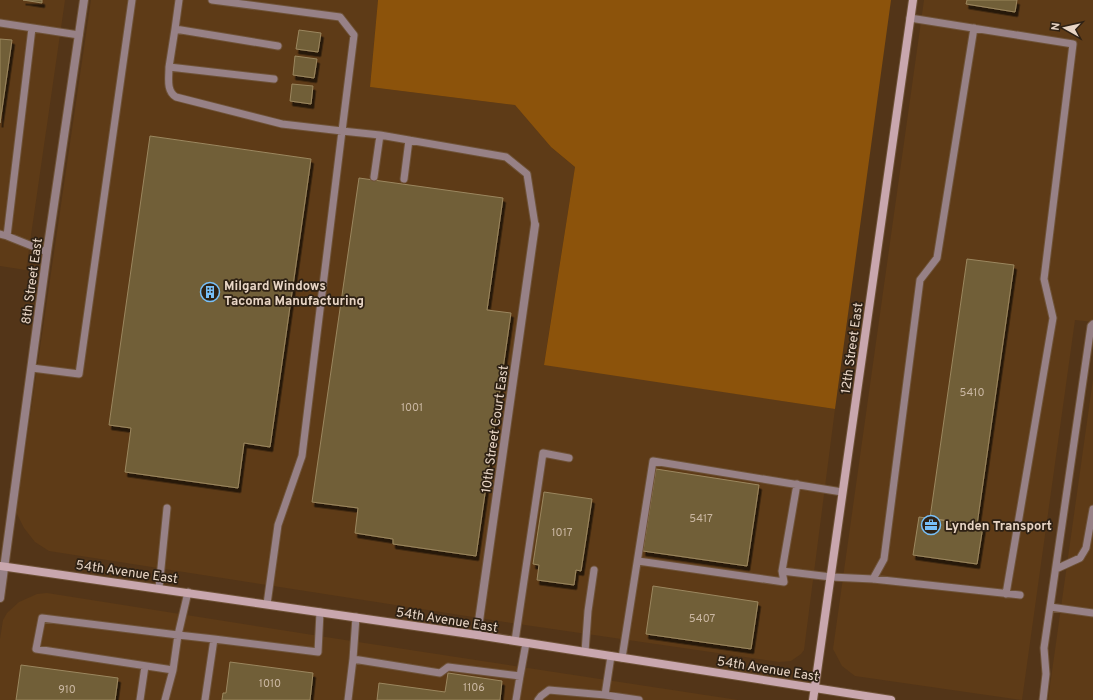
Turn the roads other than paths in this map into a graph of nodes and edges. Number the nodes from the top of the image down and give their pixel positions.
1 (84, 0) edge
2 (132, 0) edge
3 (179, 0) edge
4 (212, 0) edge
5 (913, 0) edge
6 (261, 3) edge
7 (910, 18) junction
8 (0, 23) edge
9 (32, 28) junction
10 (974, 28) junction
11 (175, 29) junction
12 (79, 35) junction
13 (278, 46) dead end
14 (169, 67) junction
15 (274, 79) dead end
16 (342, 131) junction
17 (380, 135) junction
18 (409, 140) junction
19 (374, 177) dead end
20 (404, 179) dead end
21 (535, 225) joint
22 (3, 235) edge
23 (47, 252) junction
24 (1093, 324) edge
25 (1091, 340) edge
26 (32, 368) junction
27 (569, 458) dead end
28 (797, 484) junction
29 (842, 492) junction
30 (167, 508) dead end
31 (1093, 509) edge
32 (638, 561) junction
33 (2, 566) edge
34 (1056, 569) junction
35 (594, 570) dead end
36 (782, 571) junction
37 (831, 577) junction
38 (873, 579) junction
39 (158, 588) junction
40 (188, 592) junction
41 (1006, 594) junction
42 (1020, 596) dead end
43 (0, 598) edge
44 (267, 604) junction
45 (1050, 607) junction
46 (320, 612) junction
47 (1093, 614) edge
48 (356, 617) junction
49 (178, 635) junction
50 (477, 635) junction
51 (214, 639) junction
52 (515, 641) junction
53 (526, 643) junction
54 (585, 652) junction
55 (611, 656) junction
56 (622, 658) junction
57 (353, 659) junction
58 (145, 666) junction
59 (173, 670) junction
60 (520, 676) junction
61 (814, 687) junction
62 (605, 695) junction
63 (140, 700) edge
64 (165, 700) edge
65 (205, 700) edge
66 (348, 700) edge
67 (516, 700) edge
68 (538, 700) edge
69 (639, 700) edge
70 (813, 700) edge
71 (890, 700) edge
72 (1042, 700) edge

1 - 12 street, 8th Street East
2 - 26 lane
3 - 11 lane
4 - 6 lane
5 - 7 main road, 12th Street East
6 - 16 lane
7 - 10 lane
7 - 29 main road, 12th Street East
8 - 9 lane
9 - 12 lane
9 - 22 lane
10 - 38 lane
10 - 41 lane
11 - 13 lane
11 - 14 lane
12 - 23 street, 8th Street East
14 - 15 lane
14 - 16 lane
16 - 17 lane
16 - 44 lane
17 - 18 lane
17 - 19 lane
18 - 20 lane
18 - 21 lane
21 - 50 street, 10th Street Court East
22 - 23 lane
23 - 26 street, 8th Street East
24 - 25 lane
25 - 34 lane
26 - 33 street, 8th Street East
27 - 52 lane
28 - 29 lane
28 - 32 lane
28 - 36 lane
29 - 37 main road, 12th Street East
30 - 39 lane
31 - 34 lane
32 - 36 lane
32 - 56 lane
33 - 39 main road, 54th Avenue East
33 - 43 street, 8th Street East
34 - 45 lane
35 - 54 lane
36 - 37 lane
37 - 38 lane
37 - 61 main road, 12th Street East
38 - 41 lane
39 - 40 main road, 54th Avenue East
40 - 44 main road, 54th Avenue East
40 - 49 lane
41 - 42 lane
44 - 46 main road, 54th Avenue East
45 - 47 lane
45 - 72 lane
46 - 48 main road, 54th Avenue East
46 - 51 lane
48 - 50 main road, 54th Avenue East
48 - 57 lane
49 - 51 lane
49 - 58 lane
49 - 59 lane
50 - 52 main road, 54th Avenue East
51 - 65 lane
52 - 53 main road, 54th Avenue East
53 - 54 main road, 54th Avenue East
53 - 60 lane
54 - 55 main road, 54th Avenue East
55 - 56 main road, 54th Avenue East
55 - 62 lane
56 - 61 main road, 54th Avenue East
57 - 60 lane
57 - 66 lane
58 - 59 lane
58 - 63 lane
59 - 64 lane
60 - 67 lane
61 - 70 main road, 12th Street East
61 - 71 main road, 54th Avenue East
62 - 68 lane
62 - 69 lane

